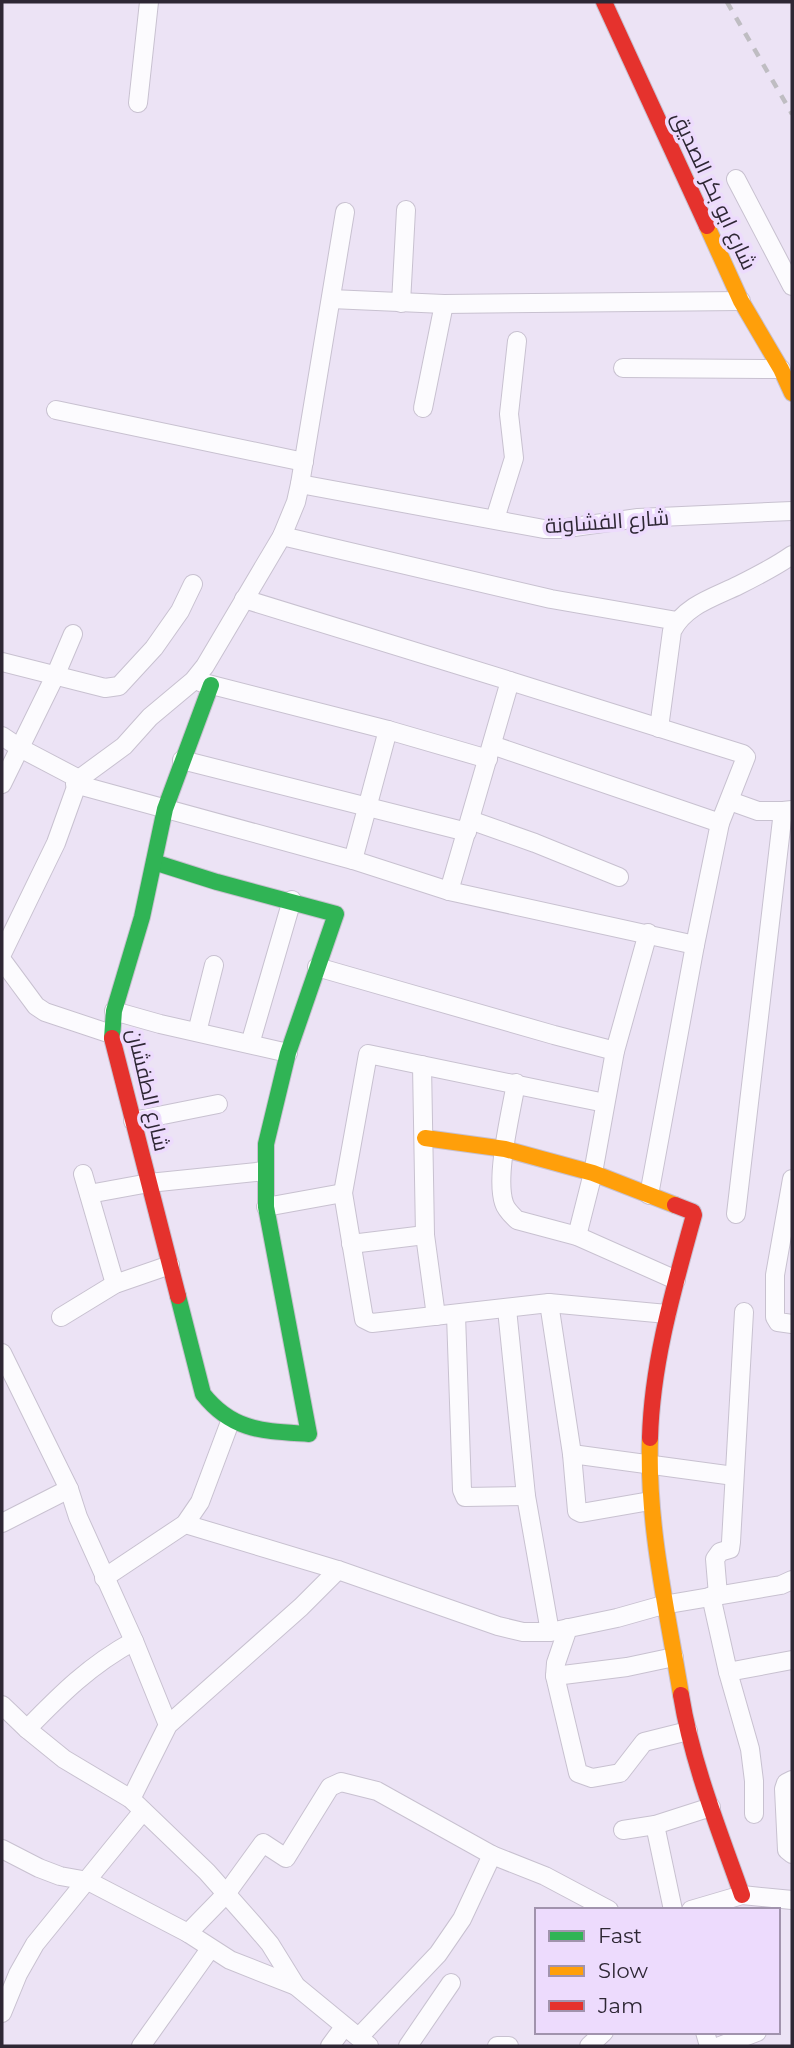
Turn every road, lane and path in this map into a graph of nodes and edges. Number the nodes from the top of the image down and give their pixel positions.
1 (149, 2) edge
2 (604, 2) edge
3 (138, 103) dead end
4 (736, 179) dead end
5 (406, 210) dead end
6 (345, 212) dead end
7 (792, 286) edge
8 (331, 299) junction
9 (741, 301) junction
10 (401, 303) junction
11 (444, 304) junction
12 (517, 341) dead end
13 (623, 368) dead end
14 (781, 369) junction
15 (792, 393) edge
16 (422, 408) dead end
17 (56, 410) dead end
18 (304, 462) junction
19 (300, 484) junction
20 (792, 510) edge
21 (495, 519) junction
22 (282, 536) junction
23 (792, 555) edge
24 (193, 584) dead end
25 (244, 599) junction
26 (677, 621) junction
27 (73, 634) dead end
28 (2, 662) edge
29 (56, 674) junction
30 (510, 681) junction
31 (202, 683) junction
32 (659, 728) junction
33 (388, 730) junction
34 (2, 736) edge
35 (20, 748) junction
36 (490, 752) junction
37 (181, 760) junction
38 (77, 781) junction
39 (2, 784) edge
40 (730, 801) junction
41 (368, 806) junction
42 (165, 809) junction
43 (788, 810) edge
44 (720, 823) junction
45 (468, 826) junction
46 (353, 860) junction
47 (154, 862) junction
48 (619, 877) dead end
49 (449, 891) junction
50 (292, 900) junction
51 (648, 933) junction
52 (695, 945) junction
53 (2, 954) edge
54 (2, 960) edge
55 (214, 965) dead end
56 (317, 967) junction
57 (114, 1011) junction
58 (197, 1032) junction
59 (111, 1034) junction
60 (250, 1044) junction
61 (615, 1051) junction
62 (288, 1053) junction
63 (422, 1065) junction
64 (516, 1083) junction
65 (605, 1103) junction
66 (218, 1104) dead end
67 (133, 1121) junction
68 (425, 1138) junction
69 (505, 1149) junction
70 (265, 1171) junction
71 (593, 1173) junction
72 (83, 1174) dead end
73 (792, 1179) edge
74 (149, 1183) junction
75 (343, 1193) junction
76 (89, 1194) junction
77 (649, 1195) junction
78 (266, 1206) junction
79 (736, 1214) dead end
80 (425, 1235) junction
81 (577, 1236) junction
82 (351, 1244) junction
83 (170, 1265) junction
84 (676, 1280) junction
85 (115, 1284) junction
86 (549, 1303) junction
87 (508, 1309) junction
88 (744, 1312) dead end
89 (667, 1314) junction
90 (456, 1315) junction
91 (436, 1316) junction
92 (61, 1317) dead end
93 (792, 1324) edge
94 (2, 1353) edge
95 (230, 1422) junction
96 (572, 1454) junction
97 (649, 1466) junction
98 (734, 1476) junction
99 (69, 1489) junction
100 (526, 1496) junction
101 (650, 1501) junction
102 (2, 1523) edge
103 (184, 1524) junction
104 (338, 1570) junction
105 (104, 1578) junction
106 (792, 1580) edge
107 (715, 1595) junction
108 (663, 1605) junction
109 (568, 1628) junction
110 (550, 1632) junction
111 (134, 1641) junction
112 (674, 1657) junction
113 (792, 1660) edge
114 (728, 1672) junction
115 (555, 1676) junction
116 (2, 1705) edge
117 (167, 1725) junction
118 (27, 1729) junction
119 (688, 1731) junction
120 (792, 1780) edge
121 (137, 1805) junction
122 (711, 1807) junction
123 (754, 1814) dead end
124 (655, 1825) junction
125 (623, 1830) dead end
126 (2, 1849) edge
127 (792, 1854) edge
128 (492, 1855) junction
129 (88, 1881) junction
130 (226, 1894) junction
131 (742, 1895) junction
132 (792, 1900) edge
133 (605, 1908) edge
134 (673, 1908) edge
135 (700, 1908) edge
136 (188, 1933) junction
137 (210, 1949) junction
138 (451, 1983) dead end
139 (296, 1986) junction
140 (2, 2013) edge
141 (602, 2034) edge
142 (752, 2034) edge
143 (357, 2037) edge
144 (141, 2046) edge
145 (330, 2046) edge
146 (408, 2046) edge
147 (497, 2046) edge
148 (509, 2046) edge
149 (589, 2046) edge
150 (720, 2046) edge

1 - 3 street
2 - 9 street, شارع ابو بكر الصديق
4 - 7 street
5 - 10 street
6 - 8 street
8 - 10 street
8 - 18 street
9 - 11 street
9 - 14 street, شارع ابو بكر الصديق
10 - 11 street
11 - 16 street
12 - 21 street
13 - 14 street
14 - 15 street, شارع ابو بكر الصديق
17 - 18 street
18 - 19 street
19 - 21 street, شارع الفشاونة
19 - 22 street
20 - 21 street, شارع الفشاونة
22 - 25 street
22 - 26 street
23 - 26 street
24 - 29 street
25 - 30 street
25 - 31 street
26 - 32 street
27 - 29 street
28 - 29 street
29 - 35 street
30 - 32 street
30 - 36 street
31 - 33 street
31 - 37 street, شارع الطفشان
31 - 38 street
32 - 40 street
33 - 36 street
33 - 41 street
34 - 35 street
35 - 38 street
35 - 39 street
36 - 44 street
36 - 45 street
37 - 41 street
37 - 42 street, شارع الطفشان
38 - 42 street
38 - 53 street
40 - 43 street
40 - 44 street
41 - 45 street
41 - 46 street
42 - 46 street
42 - 47 street, شارع الطفشان
43 - 79 street
44 - 52 street
45 - 48 street
45 - 49 street
46 - 49 street
47 - 50 street
47 - 57 street, شارع الطفشان
49 - 51 street
50 - 56 street
50 - 60 street
51 - 52 street
51 - 61 street
52 - 77 street
54 - 59 street
55 - 58 street
56 - 61 street
56 - 62 street
57 - 58 street
57 - 59 street, شارع الطفشان
58 - 60 street
59 - 67 street, شارع الطفشان
60 - 62 street
61 - 65 street
62 - 70 street
63 - 64 street
63 - 68 street
63 - 75 street
64 - 65 street
64 - 69 street
65 - 71 street
66 - 67 street
67 - 74 street, شارع الطفشان
68 - 69 street
68 - 80 street
69 - 71 street
69 - 81 street
70 - 74 street
70 - 78 street
71 - 77 street
71 - 81 street
72 - 76 street
73 - 93 street
74 - 76 street
74 - 83 street, شارع الطفشان
75 - 78 street
75 - 82 street
76 - 85 street
77 - 84 street
78 - 95 street
80 - 82 street
80 - 91 street
81 - 84 street
82 - 91 street
83 - 85 street
83 - 95 street, شارع الطفشان
84 - 89 street
85 - 92 street
86 - 87 street
86 - 89 street
86 - 96 street
87 - 90 street
87 - 100 street
88 - 98 street
89 - 97 street
90 - 91 street
90 - 100 street
94 - 99 street
95 - 103 street
96 - 97 street
96 - 101 street
97 - 98 street
97 - 101 street
98 - 107 street
99 - 102 street
99 - 105 street
100 - 110 street
101 - 108 street
103 - 104 street
103 - 105 street
104 - 110 street
104 - 117 street
105 - 111 street
106 - 107 street
107 - 108 street
107 - 114 street
108 - 109 street
108 - 112 street
109 - 110 street
109 - 115 street
111 - 117 street
111 - 118 street
112 - 115 street
112 - 119 street
113 - 114 street
114 - 123 street
115 - 119 street
116 - 118 street
117 - 121 street
118 - 121 street
119 - 122 street
120 - 127 street
121 - 129 street
121 - 130 street
122 - 124 street
122 - 131 street
124 - 125 street
124 - 134 street
126 - 129 street
128 - 130 street
128 - 133 street
128 - 143 street
129 - 136 street
129 - 140 street
130 - 136 street
130 - 139 street
131 - 132 street
131 - 135 street
136 - 137 street
137 - 139 street
137 - 144 street
138 - 146 street
139 - 143 street
141 - 149 street
142 - 150 street
143 - 145 street
147 - 148 street

